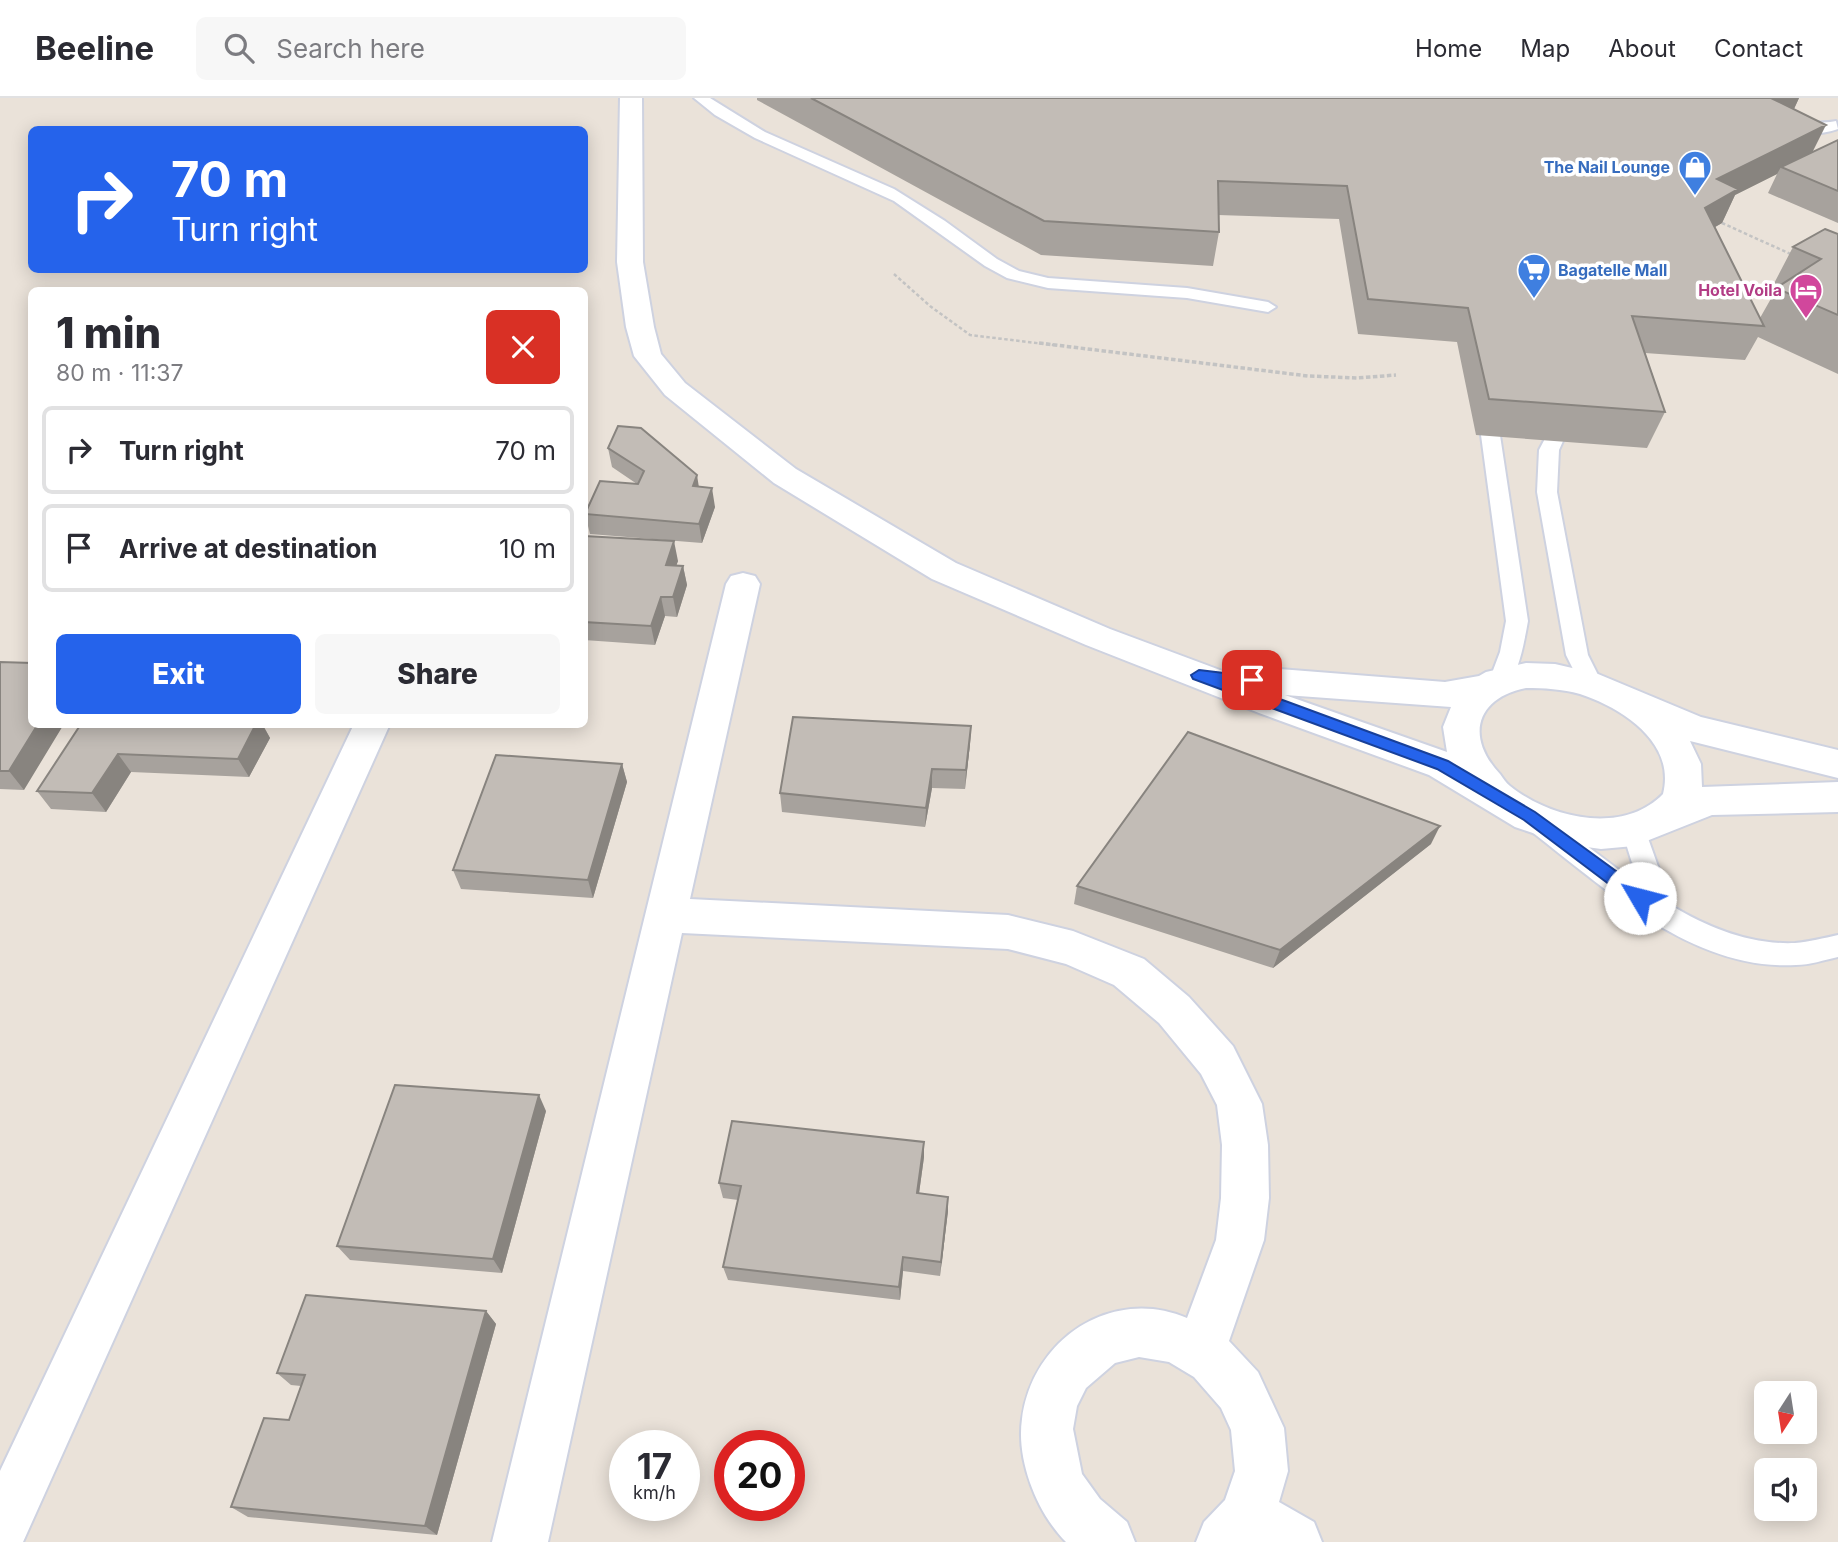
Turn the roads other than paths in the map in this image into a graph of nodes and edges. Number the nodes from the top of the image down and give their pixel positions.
1 (631, 98) edge
2 (701, 98) edge
3 (1775, 124) edge
4 (1836, 125) edge
5 (1268, 307) dead end
6 (743, 584) dead end
7 (1199, 675) junction
8 (1591, 683) junction
9 (1492, 685) junction
10 (1629, 700) junction
11 (370, 728) edge
12 (1838, 764) edge
13 (1838, 797) edge
14 (1514, 807) junction
15 (1647, 825) junction
16 (1662, 914) junction
17 (666, 915) junction
18 (1838, 946) edge
19 (1201, 1350) junction
20 (1236, 1529) edge
21 (0, 1531) edge
22 (520, 1542) edge
23 (1107, 1542) edge
24 (1294, 1542) edge

1 - 7 main road
2 - 5 lane
3 - 4 lane
6 - 17 main road
7 - 9 main road
7 - 14 main road
8 - 9 main road
8 - 9 lane
8 - 10 main road
9 - 14 main road
10 - 12 main road
10 - 15 main road
11 - 21 main road
13 - 15 main road
14 - 15 main road
14 - 16 lane
15 - 16 lane
16 - 18 lane
17 - 19 main road
17 - 22 main road
19 - 20 main road
19 - 23 main road
20 - 24 main road

